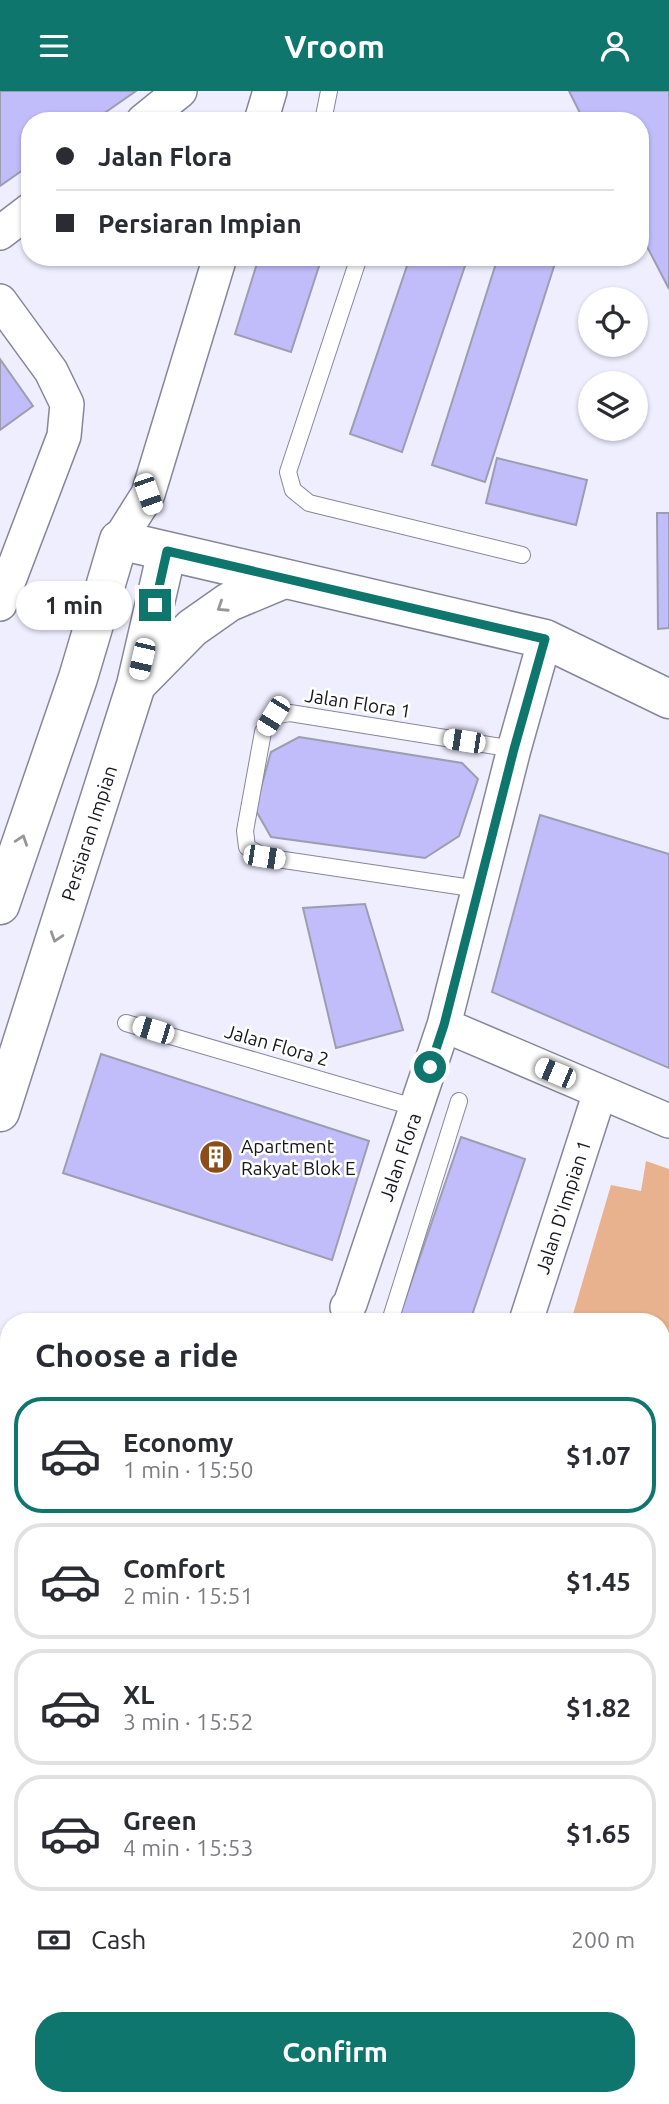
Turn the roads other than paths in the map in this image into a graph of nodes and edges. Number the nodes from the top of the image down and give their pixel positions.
1 (180, 91) edge
2 (270, 91) edge
3 (329, 91) edge
4 (153, 112) edge
5 (264, 112) edge
6 (325, 112) edge
7 (21, 217) edge
8 (0, 233) edge
9 (217, 266) edge
10 (356, 266) edge
11 (0, 301) edge
12 (148, 494) junction
13 (119, 540) junction
14 (167, 551) junction
15 (522, 555) dead end
16 (284, 579) junction
17 (0, 604) edge
18 (545, 639) junction
19 (136, 685) junction
20 (669, 698) edge
21 (514, 749) junction
22 (478, 890) junction
23 (0, 905) edge
24 (126, 1023) dead end
25 (444, 1025) junction
26 (600, 1092) junction
27 (459, 1101) dead end
28 (416, 1108) junction
29 (0, 1112) edge
30 (669, 1121) edge
31 (347, 1307) dead end
32 (393, 1313) edge
33 (529, 1313) edge

1 - 4 street
2 - 5 street
3 - 6 lane
7 - 8 street
9 - 12 street
10 - 15 lane
11 - 17 street
12 - 13 street
12 - 14 street
13 - 14 street
23 -> 13 street
14 - 16 street
14 - 19 street, Persiaran Impian
16 - 18 street
16 -> 19 street
18 - 20 street
18 - 21 street, Jalan Flora
19 -> 29 street, Persiaran Impian
21 - 22 street, Jalan Flora
21 - 22 lane, Jalan Flora 1
22 - 25 street, Jalan Flora
24 - 28 lane, Jalan Flora 2
25 - 26 street
25 - 28 street, Jalan Flora
26 - 30 street
26 - 33 street, Jalan D'Impian 1
27 - 32 lane
28 - 31 street, Jalan Flora

